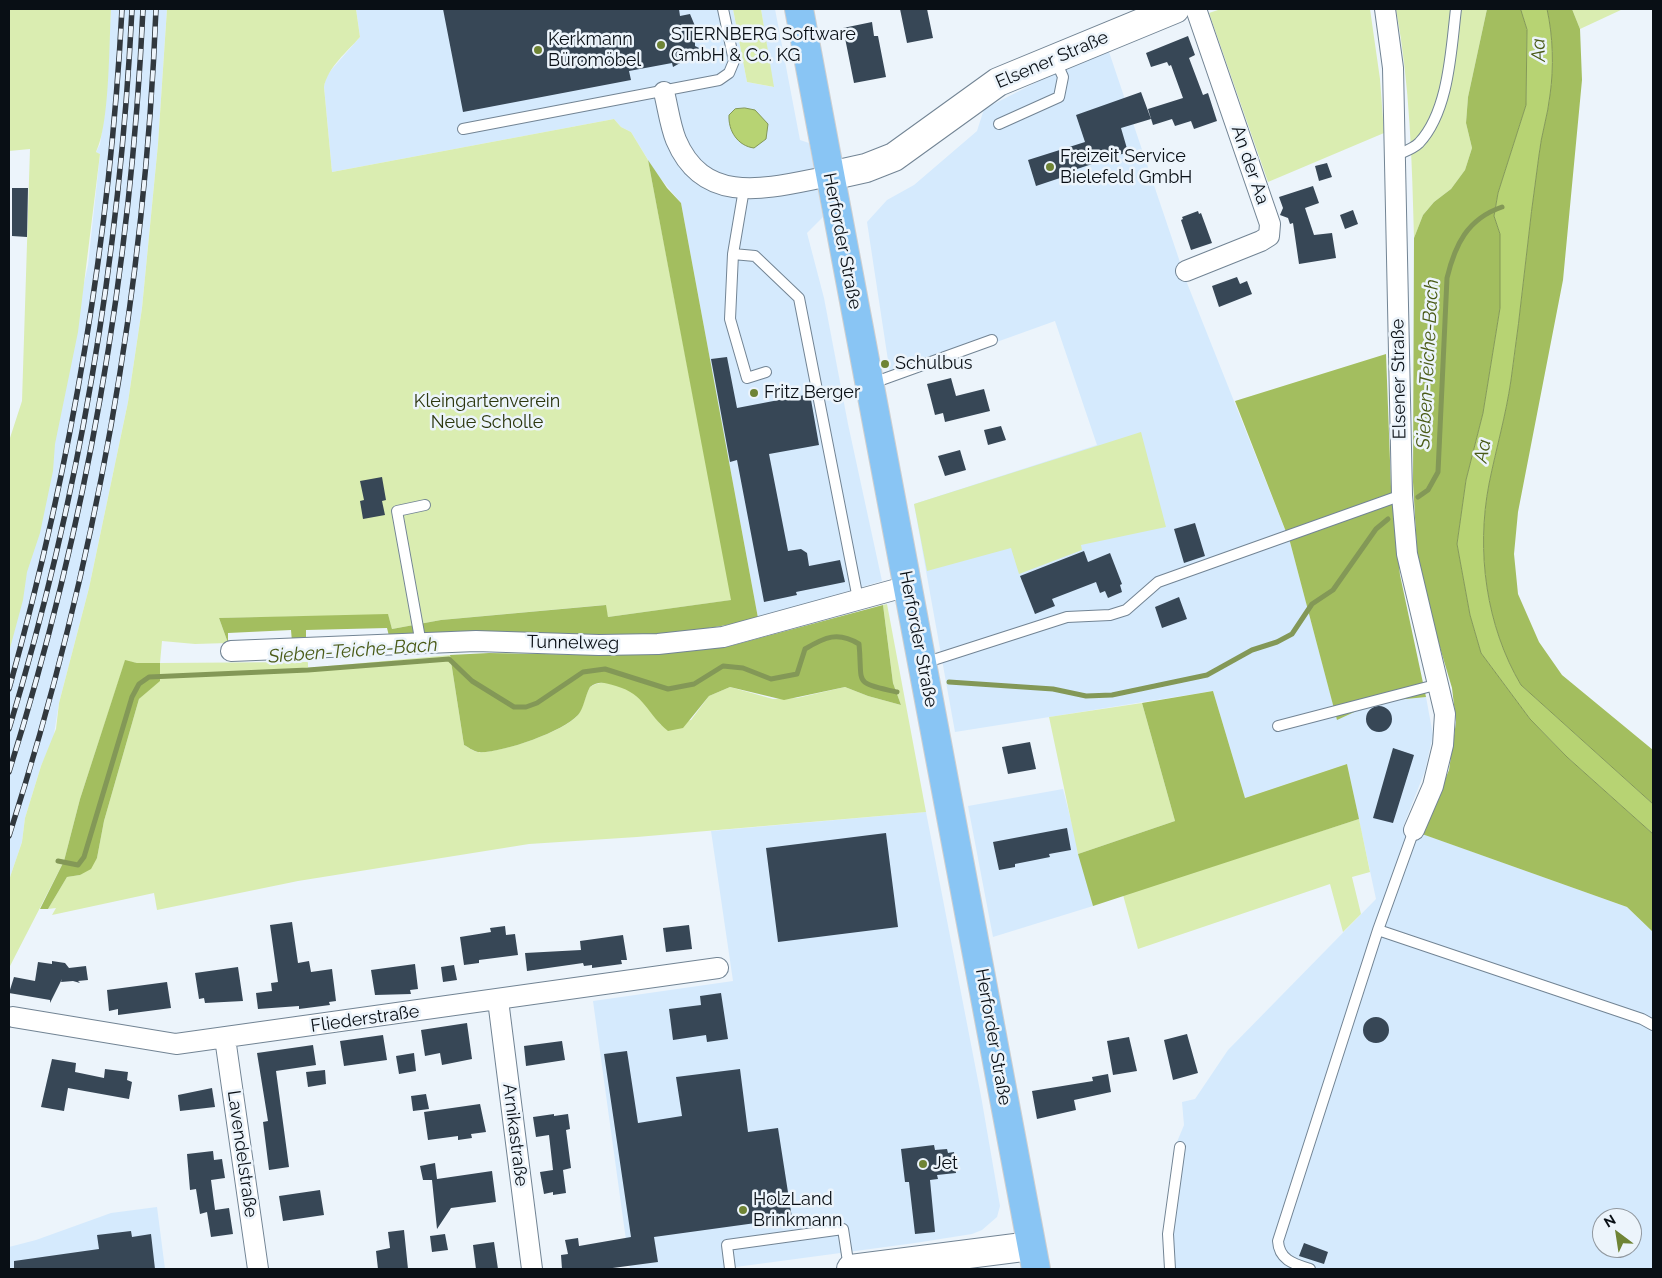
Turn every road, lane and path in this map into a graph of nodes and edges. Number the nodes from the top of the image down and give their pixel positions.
1 (723, 9) edge
2 (798, 9) edge
3 (1175, 9) edge
4 (1196, 9) edge
5 (1385, 9) edge
6 (1456, 9) edge
7 (1055, 58) junction
8 (664, 92) junction
9 (998, 124) dead end
10 (463, 129) dead end
11 (1395, 156) junction
12 (830, 176) junction
13 (744, 189) junction
14 (733, 254) junction
15 (1186, 271) dead end
16 (992, 340) dead end
17 (766, 372) dead end
18 (869, 385) junction
19 (1402, 495) junction
20 (425, 505) dead end
21 (908, 586) junction
22 (858, 600) junction
23 (421, 644) junction
24 (231, 651) dead end
25 (923, 664) junction
26 (1439, 684) junction
27 (1278, 726) dead end
28 (1414, 830) joint
29 (1378, 930) junction
30 (718, 968) dead end
31 (498, 1000) junction
32 (13, 1017) dead end
33 (1653, 1025) edge
34 (226, 1038) junction
35 (1180, 1147) dead end
36 (1033, 1258) edge
37 (961, 1262) edge
38 (883, 1267) edge
39 (258, 1269) edge
40 (532, 1269) edge
41 (730, 1269) edge
42 (850, 1269) edge
43 (1170, 1269) edge
44 (1310, 1269) edge

1 - 8 lane
2 - 12 main road, Herforder Straße
3 - 7 main road, Elsener Straße
4 - 15 street, An der Aa
5 - 11 street, Elsener Straße
6 - 11 lane
7 - 9 lane
7 - 12 main road, Elsener Straße
8 - 10 lane
8 - 13 street
11 - 19 street, Elsener Straße
12 - 13 street
12 - 18 main road, Herforder Straße
13 - 14 lane
14 - 17 lane
14 - 22 lane
16 - 18 lane
18 - 21 main road, Herforder Straße
19 - 25 lane
19 - 26 street, Elsener Straße
20 - 23 lane
21 - 22 street, Tunnelweg
21 - 25 main road, Herforder Straße
22 - 23 street, Tunnelweg
23 - 24 street, Tunnelweg
25 - 36 main road, Herforder Straße
26 - 27 lane
26 - 28 street, Elsener Straße
28 - 29 lane
29 - 33 lane
29 - 44 lane
30 - 31 street, Fliederstraße
31 - 34 street, Fliederstraße
31 - 40 street, Arnikastraße
32 - 34 street, Fliederstraße
34 - 39 street, Lavendelstraße
35 - 43 lane
36 - 37 main road
37 - 38 main road
38 - 42 main road
41 - 42 lane

